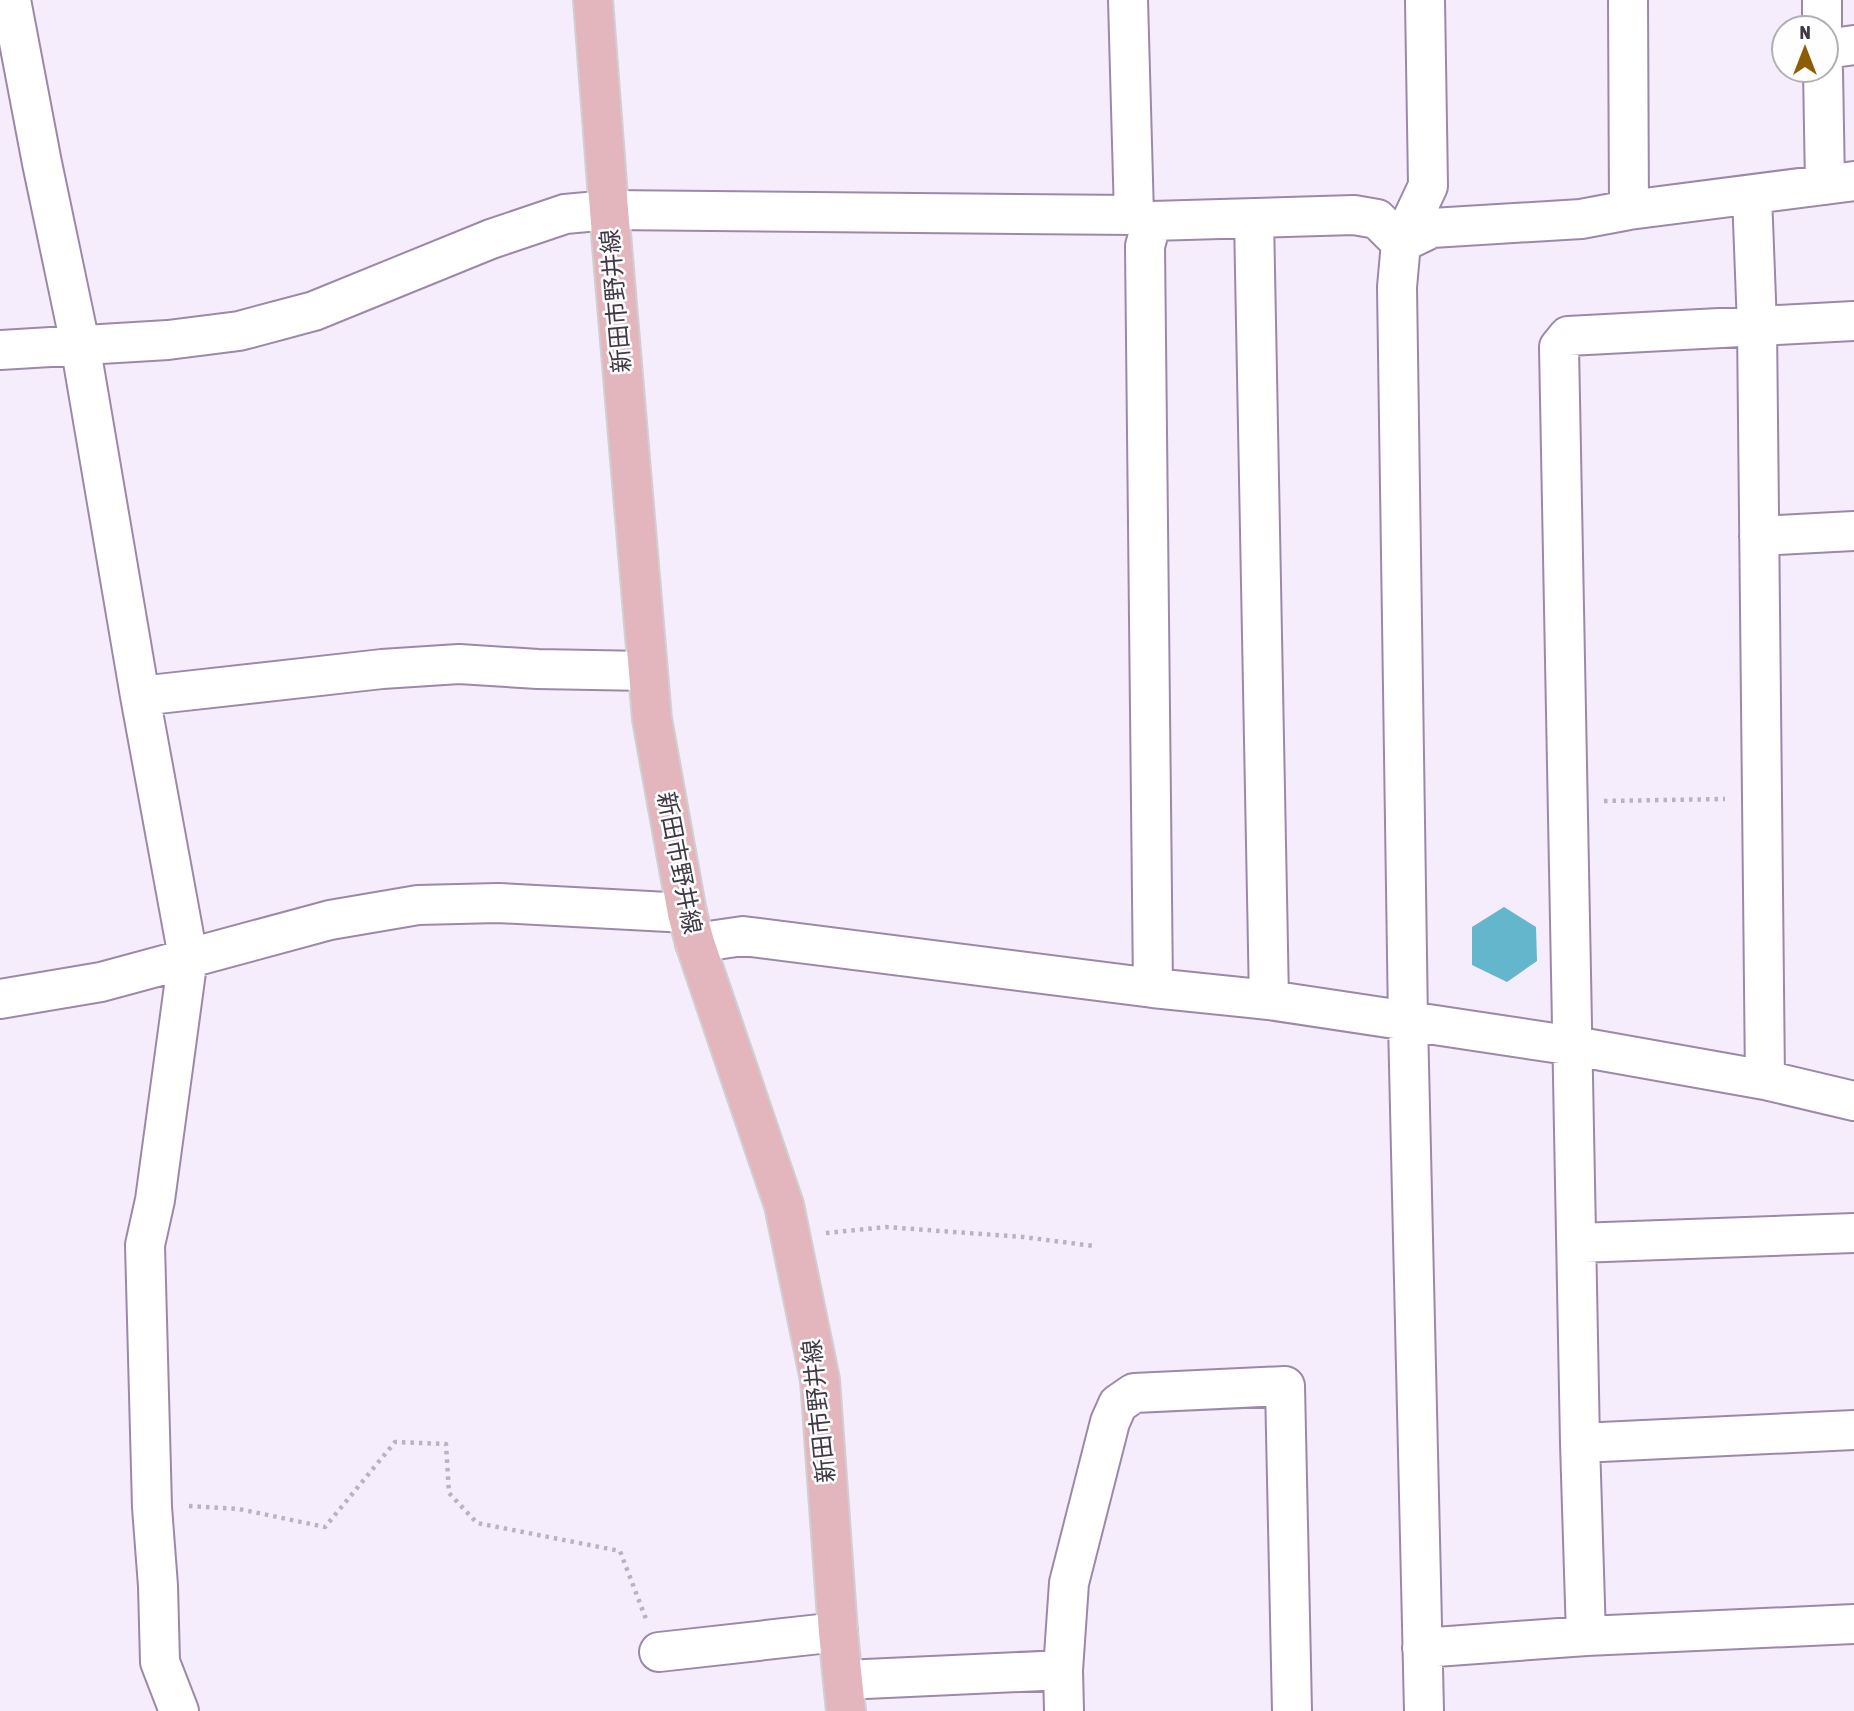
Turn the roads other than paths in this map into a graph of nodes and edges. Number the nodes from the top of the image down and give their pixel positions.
1 (11, 0) edge
2 (593, 0) edge
3 (1128, 0) edge
4 (1425, 0) edge
5 (1628, 0) edge
6 (1825, 84) edge
7 (1840, 183) edge
8 (1752, 195) junction
9 (608, 210) junction
10 (1629, 210) junction
11 (1143, 218) junction
12 (1254, 218) junction
13 (1401, 243) junction
14 (1854, 321) edge
15 (1757, 326) junction
16 (80, 344) junction
17 (0, 350) edge
18 (1854, 531) edge
19 (1759, 536) junction
20 (647, 671) junction
21 (140, 696) junction
22 (691, 928) junction
23 (188, 957) junction
24 (1153, 988) junction
25 (0, 999) edge
26 (1269, 1000) junction
27 (1408, 1022) junction
28 (1574, 1046) junction
29 (1765, 1080) junction
30 (1854, 1101) edge
31 (1854, 1233) edge
32 (1577, 1242) junction
33 (1854, 1430) edge
34 (1580, 1443) junction
35 (1854, 1624) edge
36 (838, 1632) junction
37 (1586, 1636) junction
38 (1422, 1648) junction
39 (659, 1652) road end
40 (1063, 1671) junction
41 (845, 1695) edge
42 (179, 1711) edge
43 (1064, 1711) edge
44 (1292, 1711) edge
45 (1424, 1711) edge

1 - 16 street
2 - 9 main road, 新田市野井線
3 - 11 street
4 - 13 street
5 - 10 street
6 - 7 street
7 - 8 street
8 - 10 street
8 - 15 street
9 - 11 street
9 - 16 street
9 - 20 main road, 新田市野井線
10 - 13 street
11 - 12 street
11 - 24 street
12 - 13 street
12 - 26 street
13 - 27 street
14 - 15 street
15 - 19 street
15 - 28 street
16 - 17 street
16 - 21 street
18 - 19 street
19 - 29 street
20 - 21 street
20 - 22 main road, 新田市野井線
21 - 23 street
22 - 23 street
22 - 24 street
22 - 36 main road, 新田市野井線
23 - 25 street
23 - 42 street
24 - 26 street
26 - 27 street
27 - 28 street
27 - 38 street
28 - 29 street
28 - 32 street
29 - 30 street
31 - 32 street
32 - 34 street
33 - 34 street
34 - 37 street
35 - 37 street
36 - 39 street
36 - 41 main road, 新田市野井線
37 - 38 street
38 - 45 street
40 - 41 street
40 - 43 street
40 - 44 street

